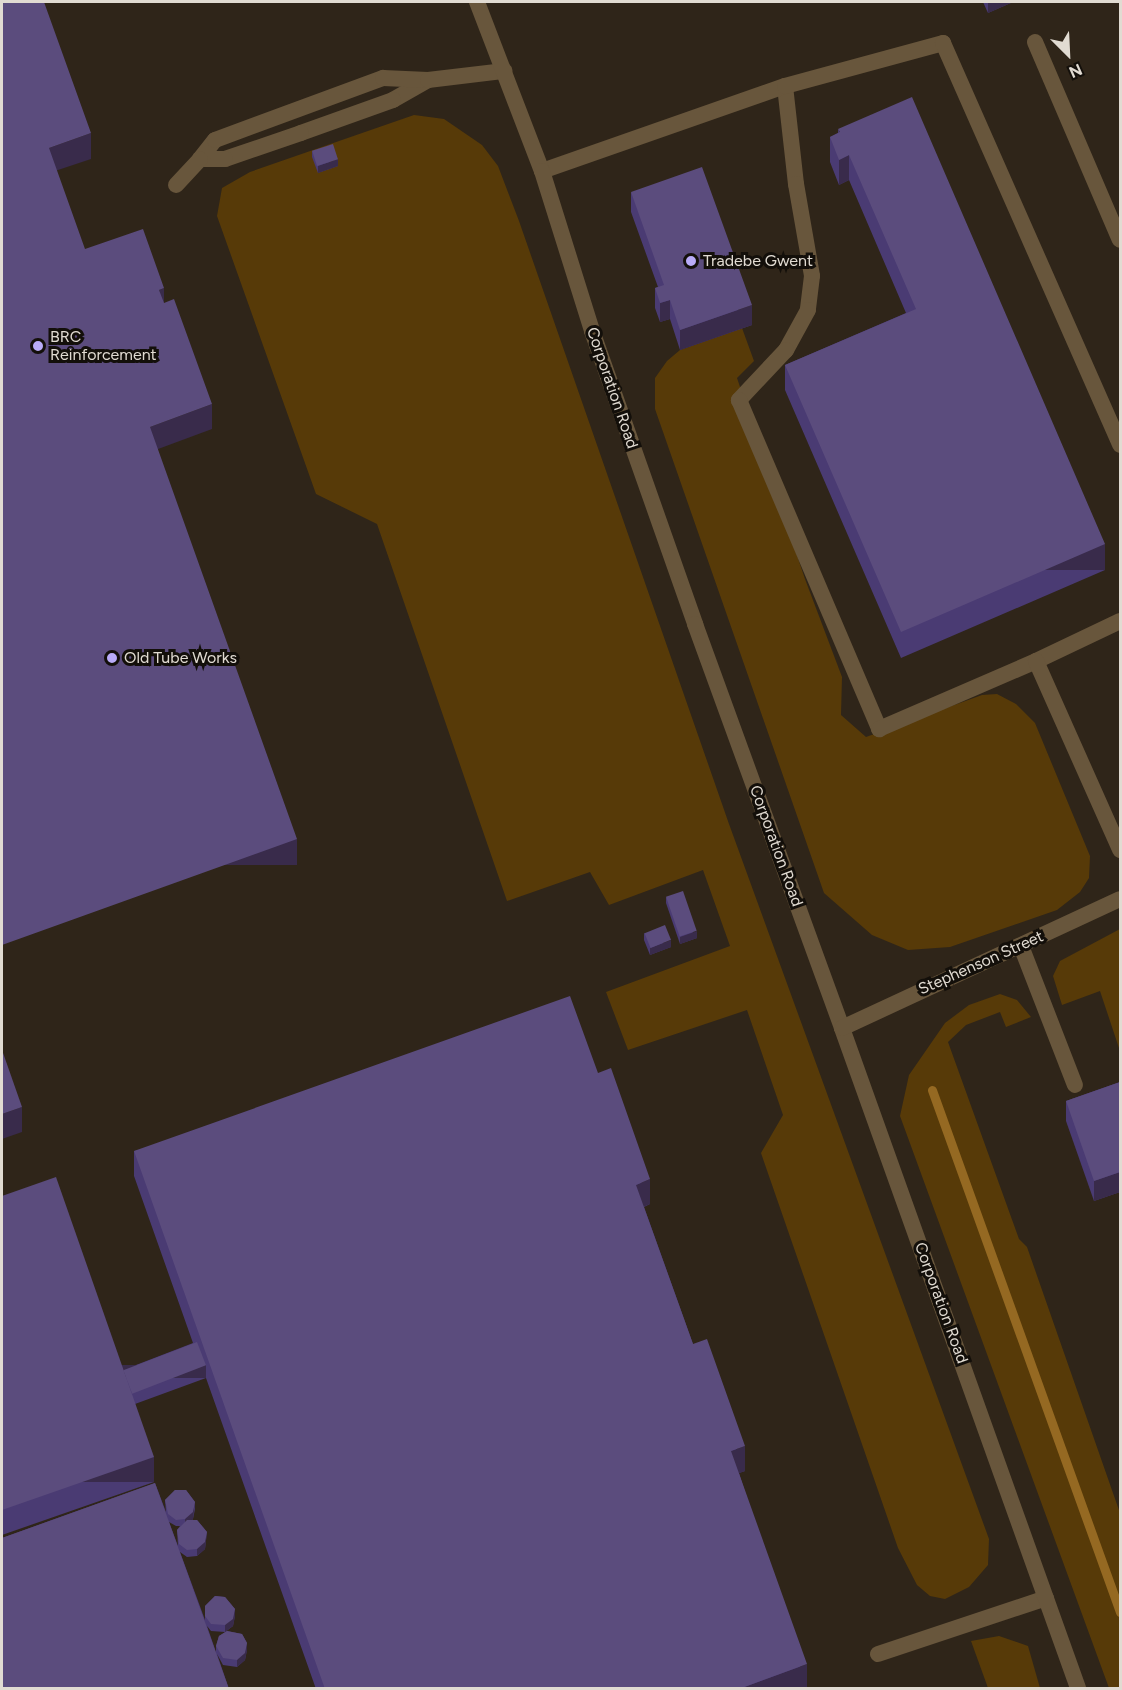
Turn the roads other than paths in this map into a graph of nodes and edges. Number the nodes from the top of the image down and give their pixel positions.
1 (477, 2) edge
2 (1035, 42) dead end
3 (504, 71) junction
4 (428, 80) junction
5 (785, 86) junction
6 (200, 159) junction
7 (542, 171) junction
8 (176, 185) dead end
9 (1120, 240) edge
10 (1120, 445) edge
11 (1120, 621) edge
12 (1036, 661) junction
13 (1120, 850) edge
14 (1120, 899) edge
15 (1021, 946) junction
16 (842, 1028) junction
17 (1075, 1085) dead end
18 (1046, 1598) junction
19 (878, 1654) dead end
20 (1078, 1689) edge

1 - 3 street, Corporation Road
2 - 9 street
3 - 4 street
3 - 7 street, Corporation Road
4 - 6 street
4 - 6 street
5 - 7 street
5 - 10 street
5 - 12 street
6 - 8 street
7 - 16 street, Corporation Road
11 - 12 street
12 - 13 street
14 - 15 street, Stephenson Street
15 - 16 street, Stephenson Street
15 - 17 street
16 - 18 street, Corporation Road
18 - 19 street
18 - 20 street, Corporation Road

